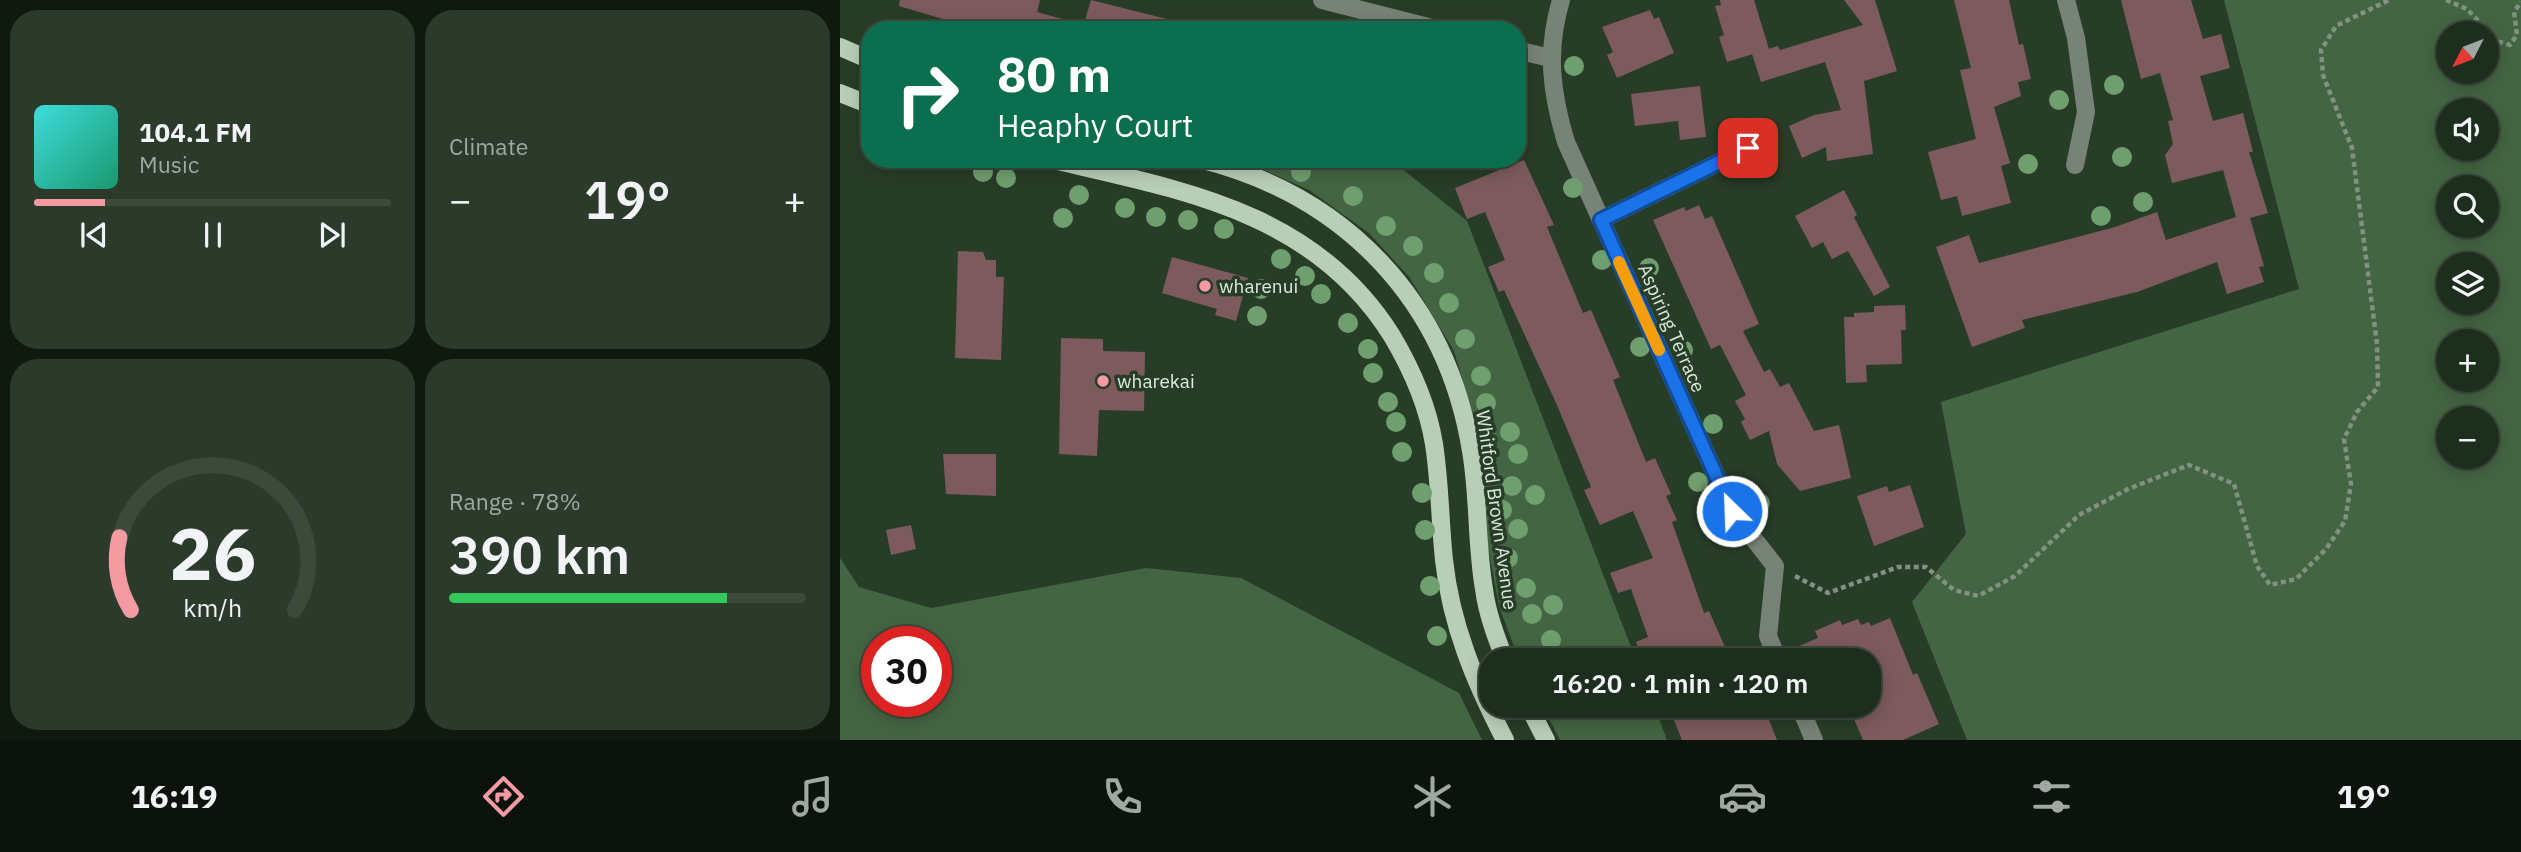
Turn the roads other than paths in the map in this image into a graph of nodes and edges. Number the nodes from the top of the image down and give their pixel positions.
1 (1322, 0) edge
2 (1561, 0) edge
3 (2066, 0) edge
4 (1405, 21) edge
5 (840, 47) edge
6 (1526, 52) edge
7 (861, 56) edge
8 (1550, 58) junction
9 (840, 93) edge
10 (861, 101) edge
11 (1748, 148) dead end
12 (2075, 165) dead end
13 (1086, 168) edge
14 (1226, 168) edge
15 (1601, 220) junction
16 (1501, 648) edge
17 (1773, 648) edge
18 (1535, 718) edge
19 (1805, 718) edge
20 (1505, 740) edge
21 (1546, 740) edge
22 (1814, 740) edge

1 - 4 street
2 - 8 street, Aspiring Terrace
3 - 12 street
5 - 7 main road
6 - 8 street
8 - 15 street, Aspiring Terrace
9 - 10 main road
11 - 15 street
13 - 20 main road
14 - 16 main road, Whitford Brown Avenue
15 - 17 street, Aspiring Terrace
18 - 21 main road
19 - 22 street

